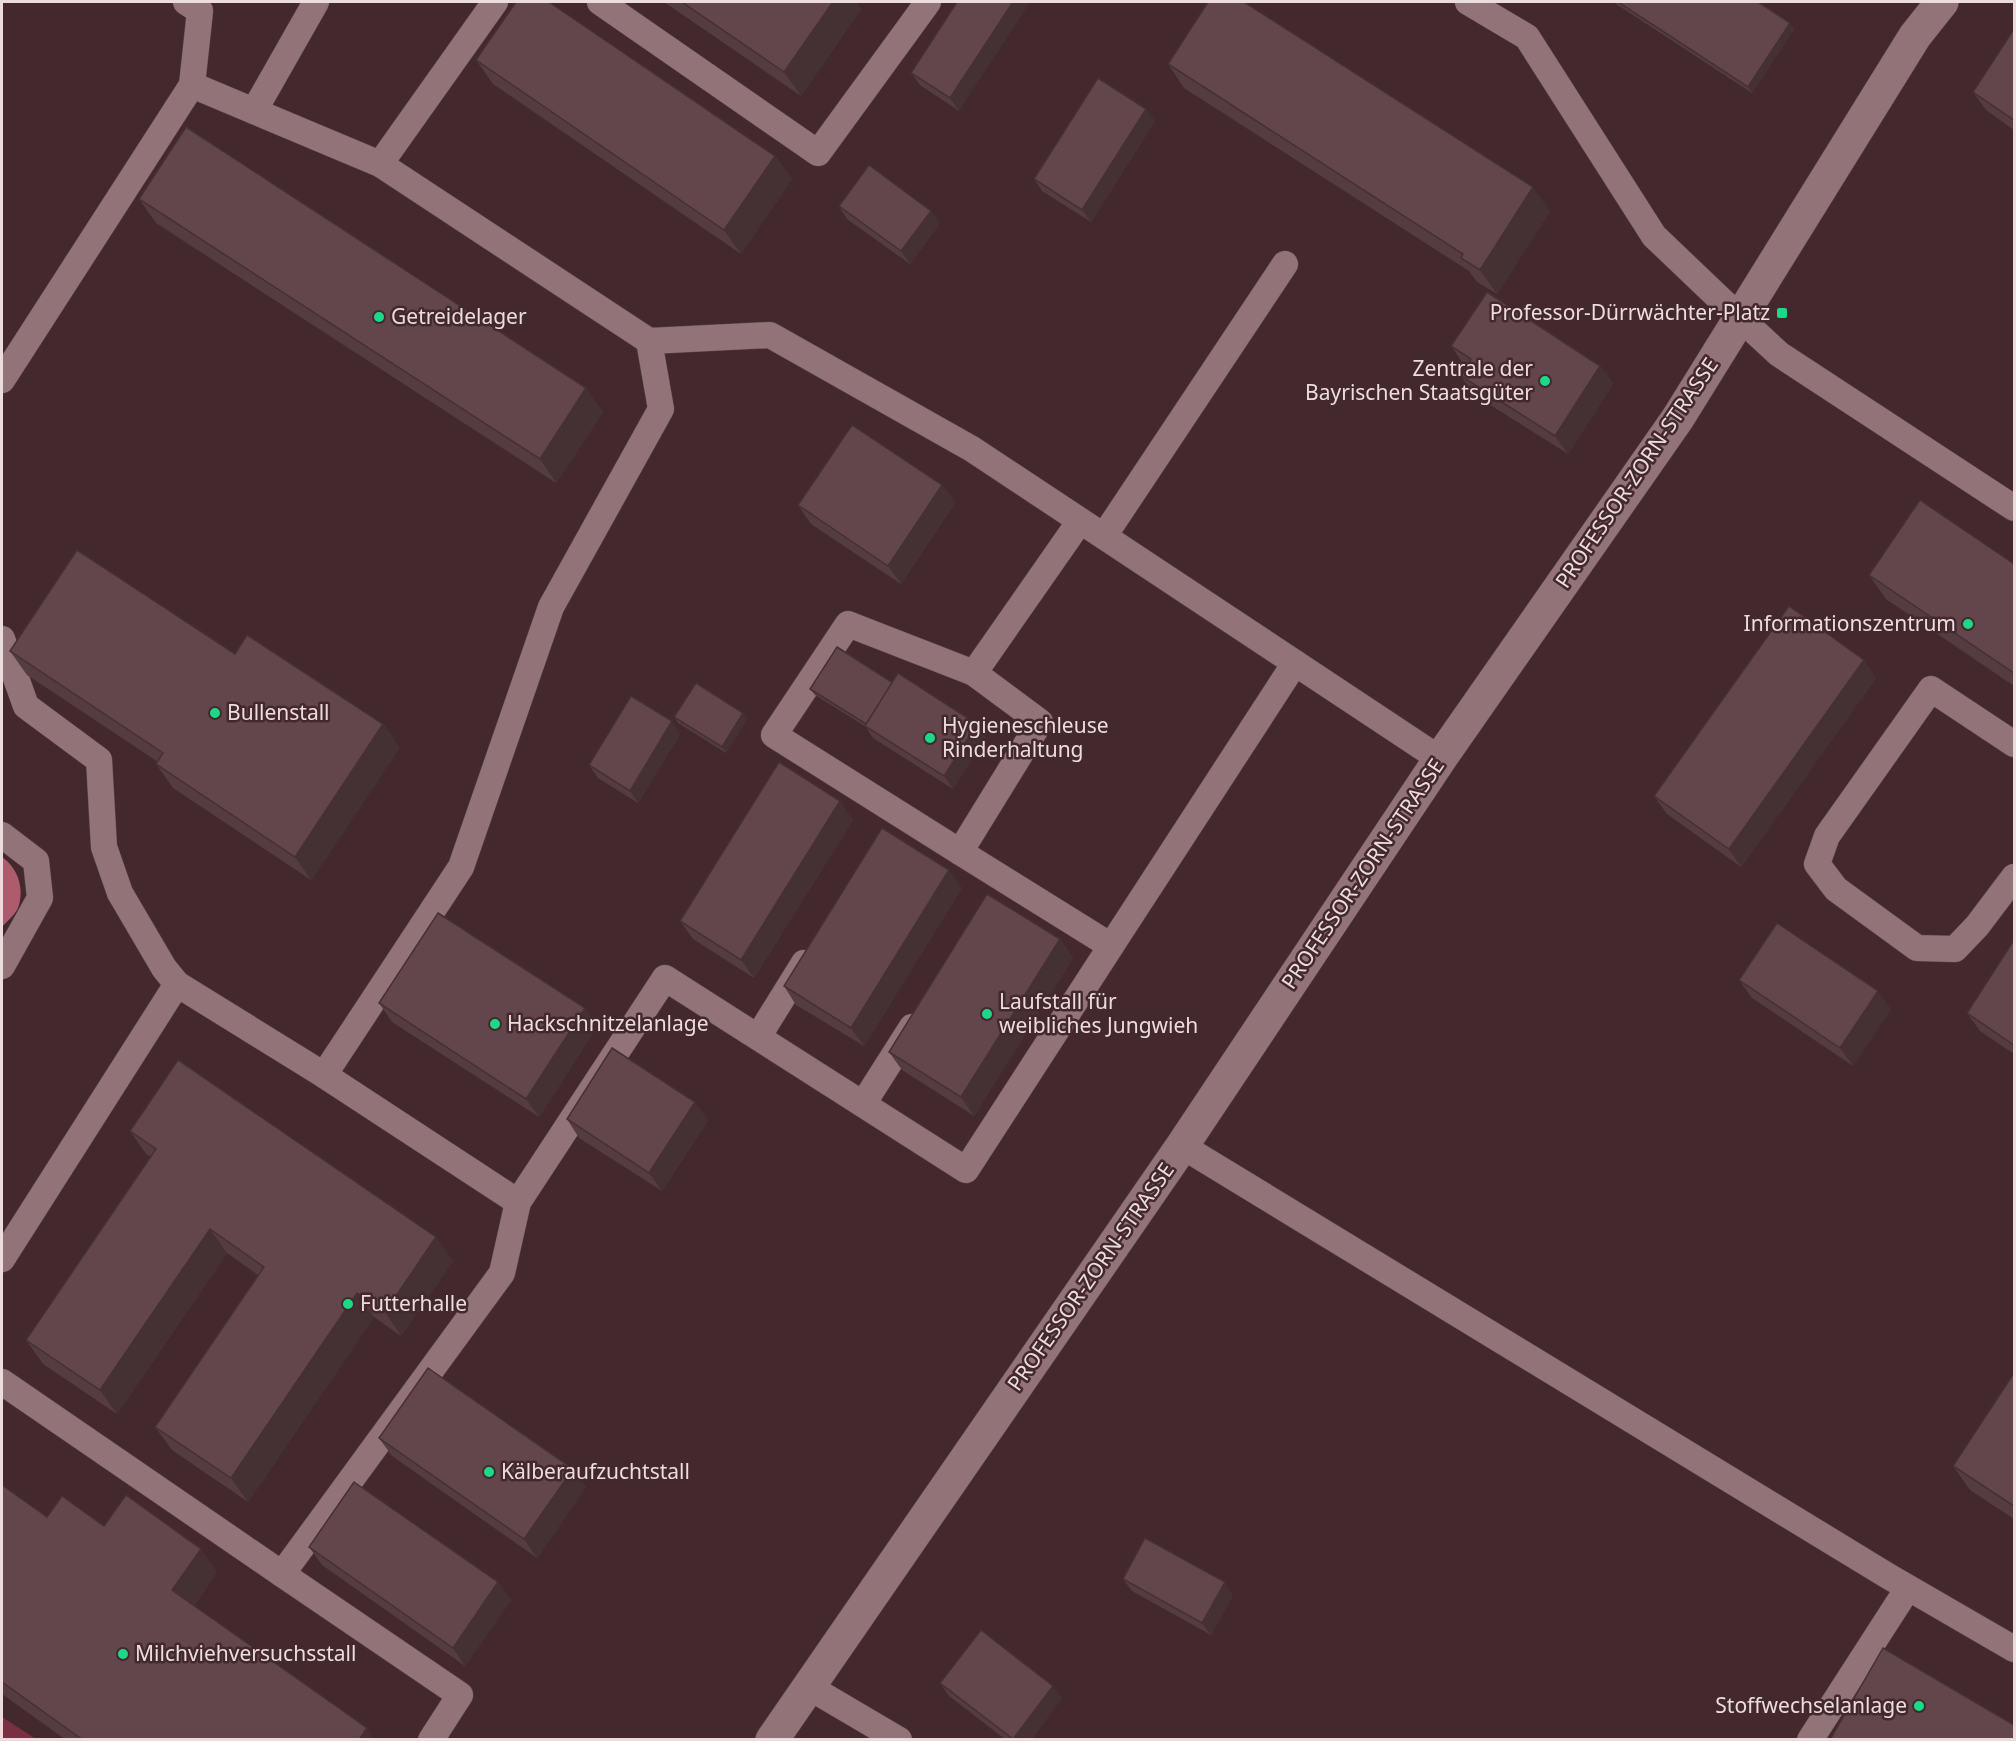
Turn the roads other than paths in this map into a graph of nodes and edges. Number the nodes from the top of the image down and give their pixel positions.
1 (186, 2) edge
2 (316, 2) edge
3 (495, 2) edge
4 (600, 2) edge
5 (928, 2) edge
6 (1468, 2) edge
7 (1942, 2) edge
8 (192, 85) junction
9 (254, 111) junction
10 (380, 164) junction
11 (1285, 264) dead end
12 (1740, 318) junction
13 (649, 342) junction
14 (2, 380) edge
15 (2014, 508) edge
16 (1080, 521) junction
17 (1104, 536) junction
18 (2, 639) edge
19 (1295, 663) junction
20 (974, 673) junction
21 (2014, 744) edge
22 (1440, 759) junction
23 (2, 835) edge
24 (960, 852) junction
25 (2014, 877) edge
26 (818, 939) edge
27 (1111, 946) junction
28 (2, 966) edge
29 (177, 984) junction
30 (924, 1006) edge
31 (758, 1037) junction
32 (324, 1075) junction
33 (863, 1104) junction
34 (1182, 1146) junction
35 (518, 1202) junction
36 (2, 1259) edge
37 (2, 1382) edge
38 (282, 1574) junction
39 (1908, 1588) junction
40 (2014, 1649) edge
41 (809, 1687) junction
42 (431, 1740) edge
43 (772, 1740) edge
44 (899, 1740) edge
45 (1810, 1740) edge

1 - 8 lane
2 - 9 lane
3 - 10 lane
4 - 5 lane
6 - 12 lane
7 - 12 street, PROFESSOR-ZORN-STRASSE
8 - 9 lane
8 - 14 lane
9 - 10 lane
10 - 13 lane
11 - 17 lane
12 - 15 lane
12 - 22 street, PROFESSOR-ZORN-STRASSE
13 - 16 lane
13 - 32 lane
16 - 17 lane
16 - 20 lane
17 - 19 lane
18 - 29 lane
19 - 22 lane
19 - 27 lane
20 - 24 lane
20 - 24 lane
21 - 25 lane
22 - 34 street, PROFESSOR-ZORN-STRASSE
23 - 28 lane
24 - 27 lane
26 - 31 lane
27 - 33 lane
29 - 32 lane
29 - 36 lane
30 - 33 lane
31 - 33 lane
31 - 35 lane
32 - 35 lane
34 - 39 lane
34 - 41 street, PROFESSOR-ZORN-STRASSE
35 - 38 lane
37 - 38 lane
38 - 42 lane
39 - 40 lane
39 - 45 lane
41 - 43 street, PROFESSOR-ZORN-STRASSE
41 - 44 lane

